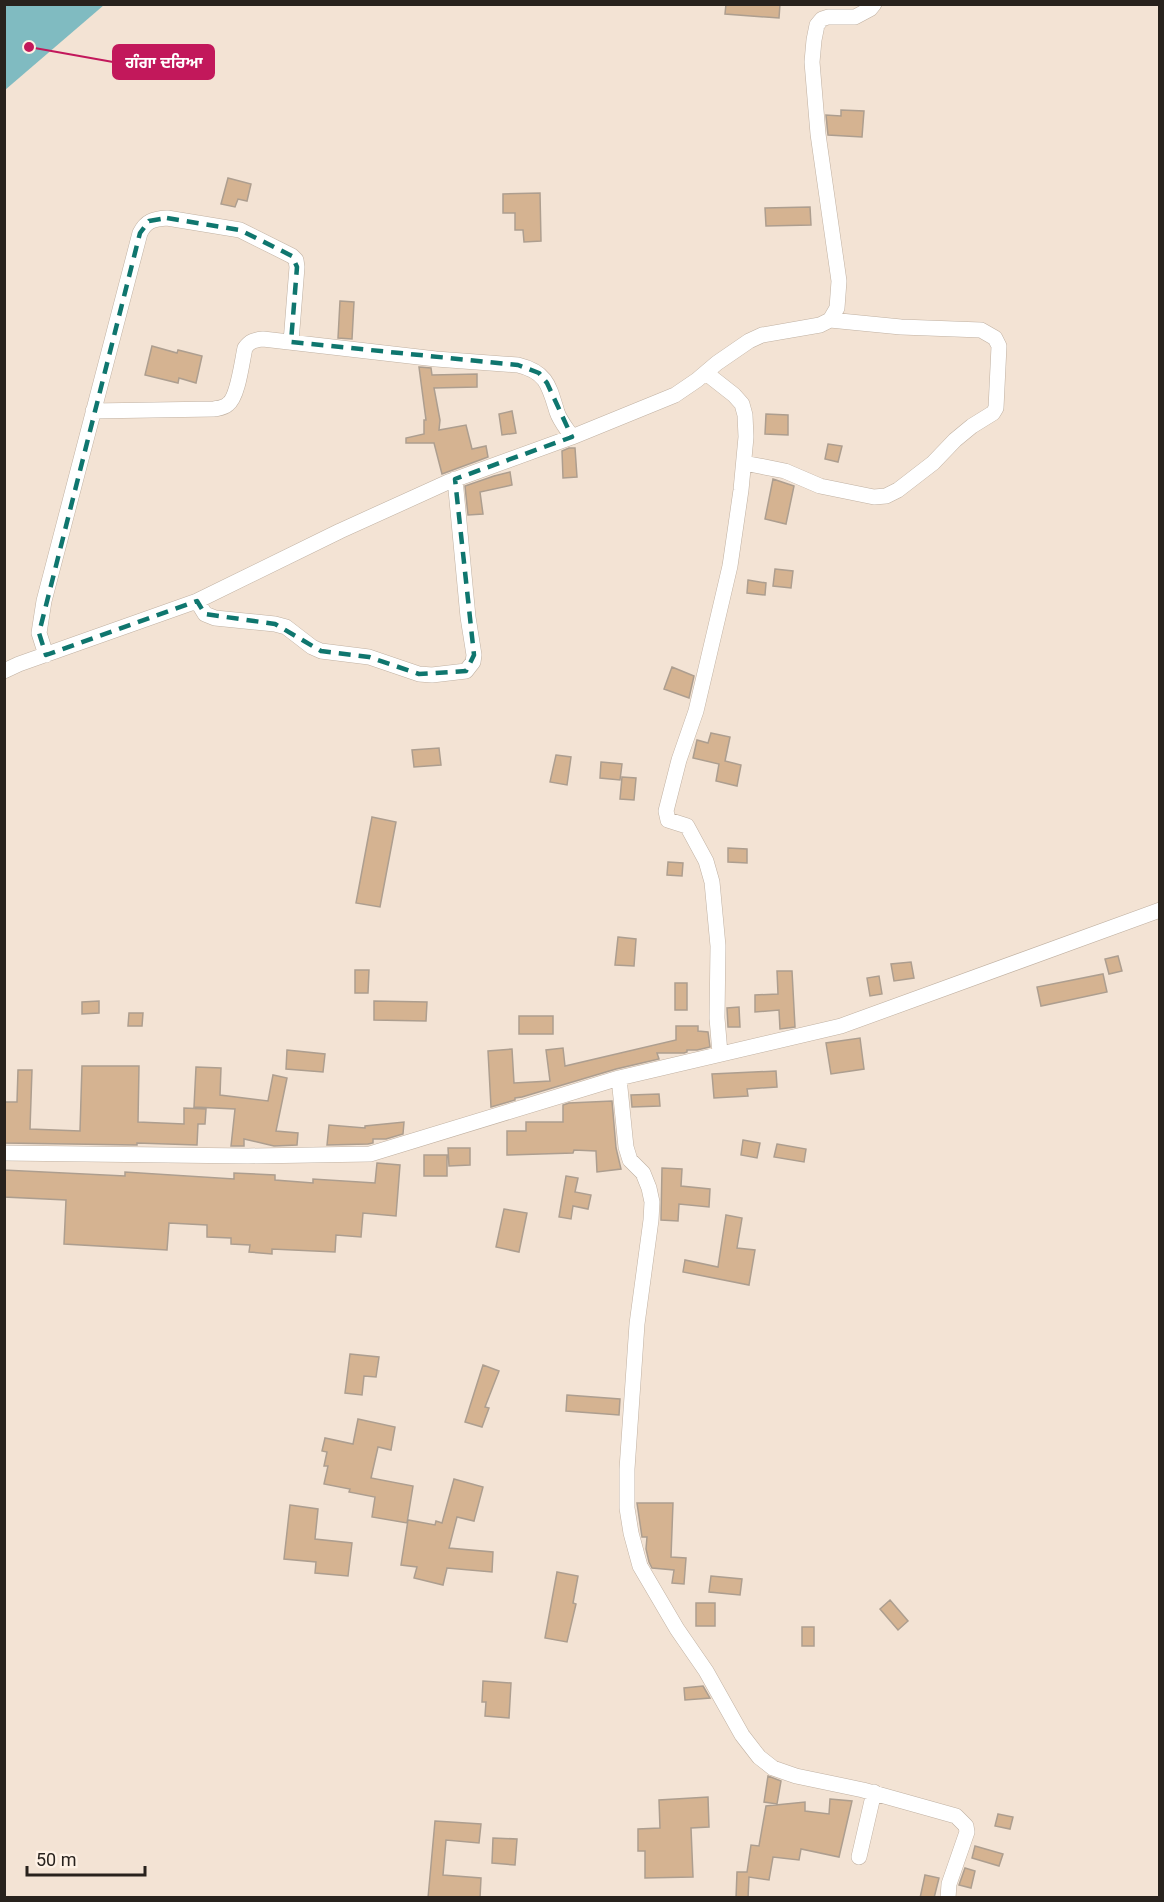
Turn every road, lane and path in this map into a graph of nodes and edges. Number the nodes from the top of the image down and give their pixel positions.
1 (874, 4) edge
2 (830, 320) junction
3 (291, 342) junction
4 (706, 373) junction
5 (93, 411) junction
6 (572, 437) junction
7 (744, 463) junction
8 (455, 479) junction
9 (197, 601) junction
10 (46, 655) junction
11 (4, 671) edge
12 (1160, 910) edge
13 (720, 1053) junction
14 (619, 1078) junction
15 (4, 1153) edge
16 (874, 1792) junction
17 (859, 1857) dead end
18 (948, 1898) edge

1 - 2 street
2 - 4 street
2 - 7 street
3 - 5 street
3 - 5 street
3 - 6 street
4 - 6 street
4 - 7 street
5 - 10 street
6 - 8 street
7 - 13 street
8 - 9 street
8 - 9 street
9 - 10 street
10 - 11 street
12 - 13 street
13 - 14 street
14 - 15 street
14 - 16 street
16 - 17 street
16 - 18 street

